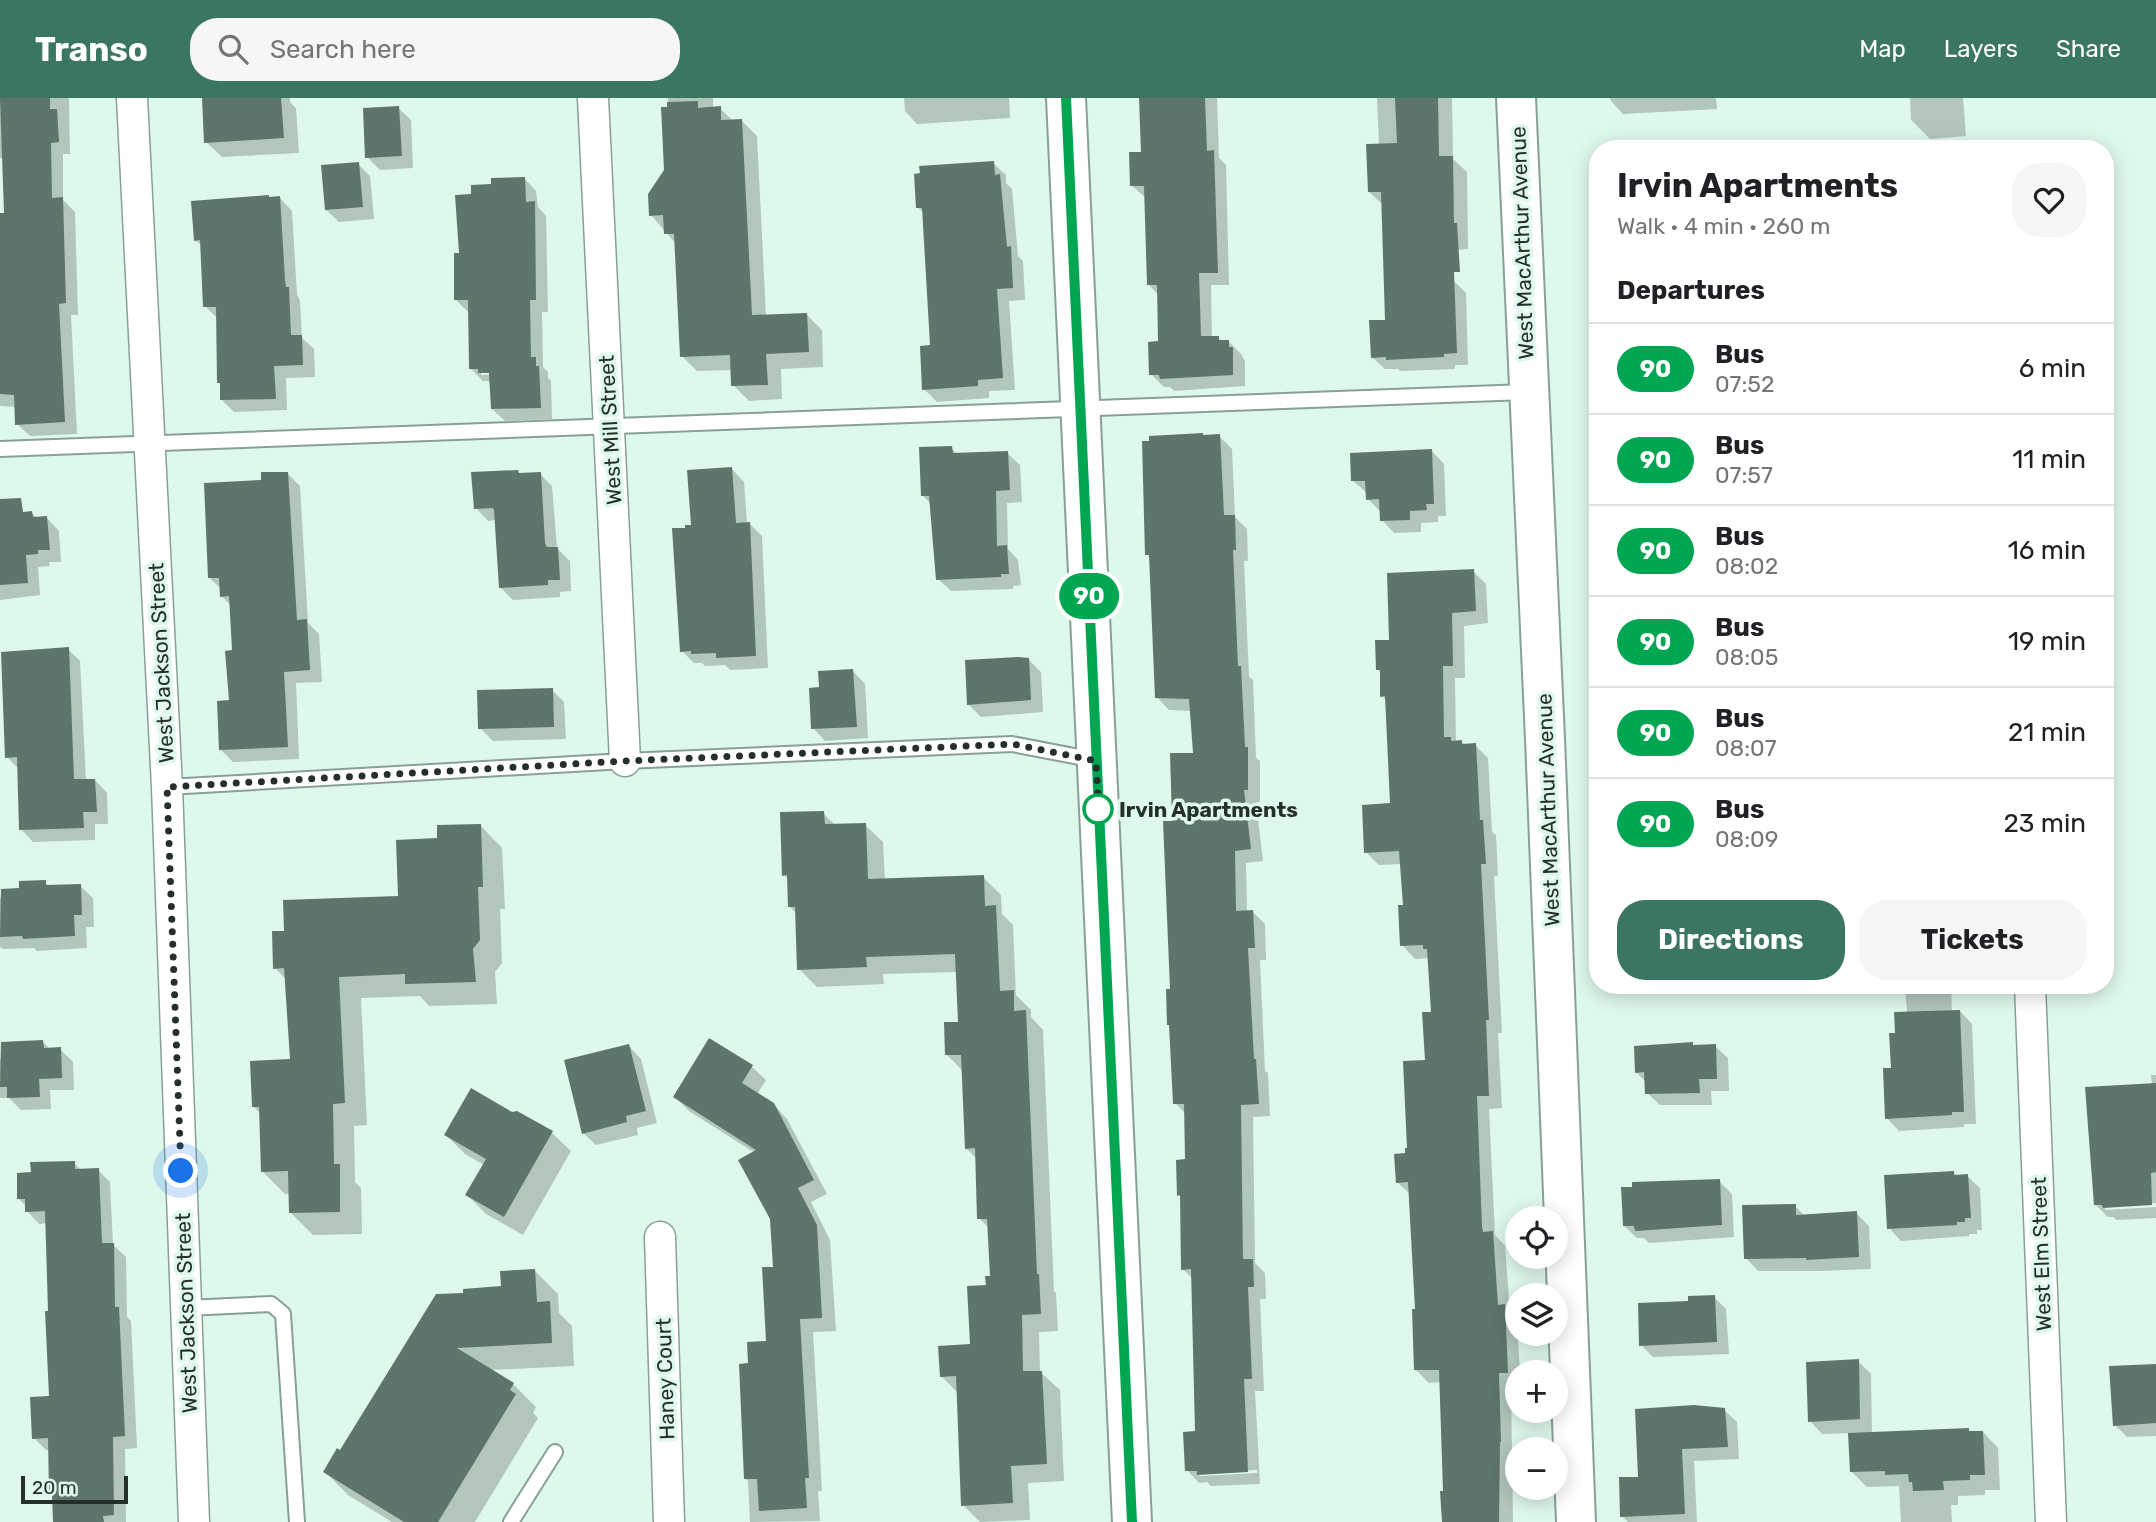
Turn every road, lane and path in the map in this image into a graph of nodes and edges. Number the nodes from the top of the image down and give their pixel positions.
1 (132, 98) edge
2 (593, 98) edge
3 (1066, 98) edge
4 (1516, 98) edge
5 (1529, 392) junction
6 (1080, 409) junction
7 (610, 427) junction
8 (150, 444) junction
9 (0, 449) edge
10 (625, 761) junction
11 (1096, 761) junction
12 (167, 787) junction
13 (2030, 994) edge
14 (660, 1237) dead end
15 (186, 1308) junction
16 (555, 1452) dead end
17 (194, 1522) edge
18 (297, 1522) edge
19 (511, 1522) edge
20 (669, 1522) edge
21 (1132, 1522) edge
22 (1576, 1522) edge
23 (2051, 1522) edge

1 - 8 street, West Jackson Street
2 - 7 street, West Mill Street
3 - 6 main road
4 - 5 main road, West MacArthur Avenue
5 - 6 lane
5 - 22 main road, West MacArthur Avenue
6 - 7 lane
6 - 11 main road
7 - 8 lane
7 - 10 street, West Mill Street
8 - 9 lane
8 - 12 street, West Jackson Street
10 - 11 lane
10 - 12 lane
11 - 21 main road
12 - 15 street, West Jackson Street
13 - 23 street, West Elm Street
14 - 20 street, Haney Court
15 - 17 street, West Jackson Street
15 - 18 lane
16 - 19 lane

